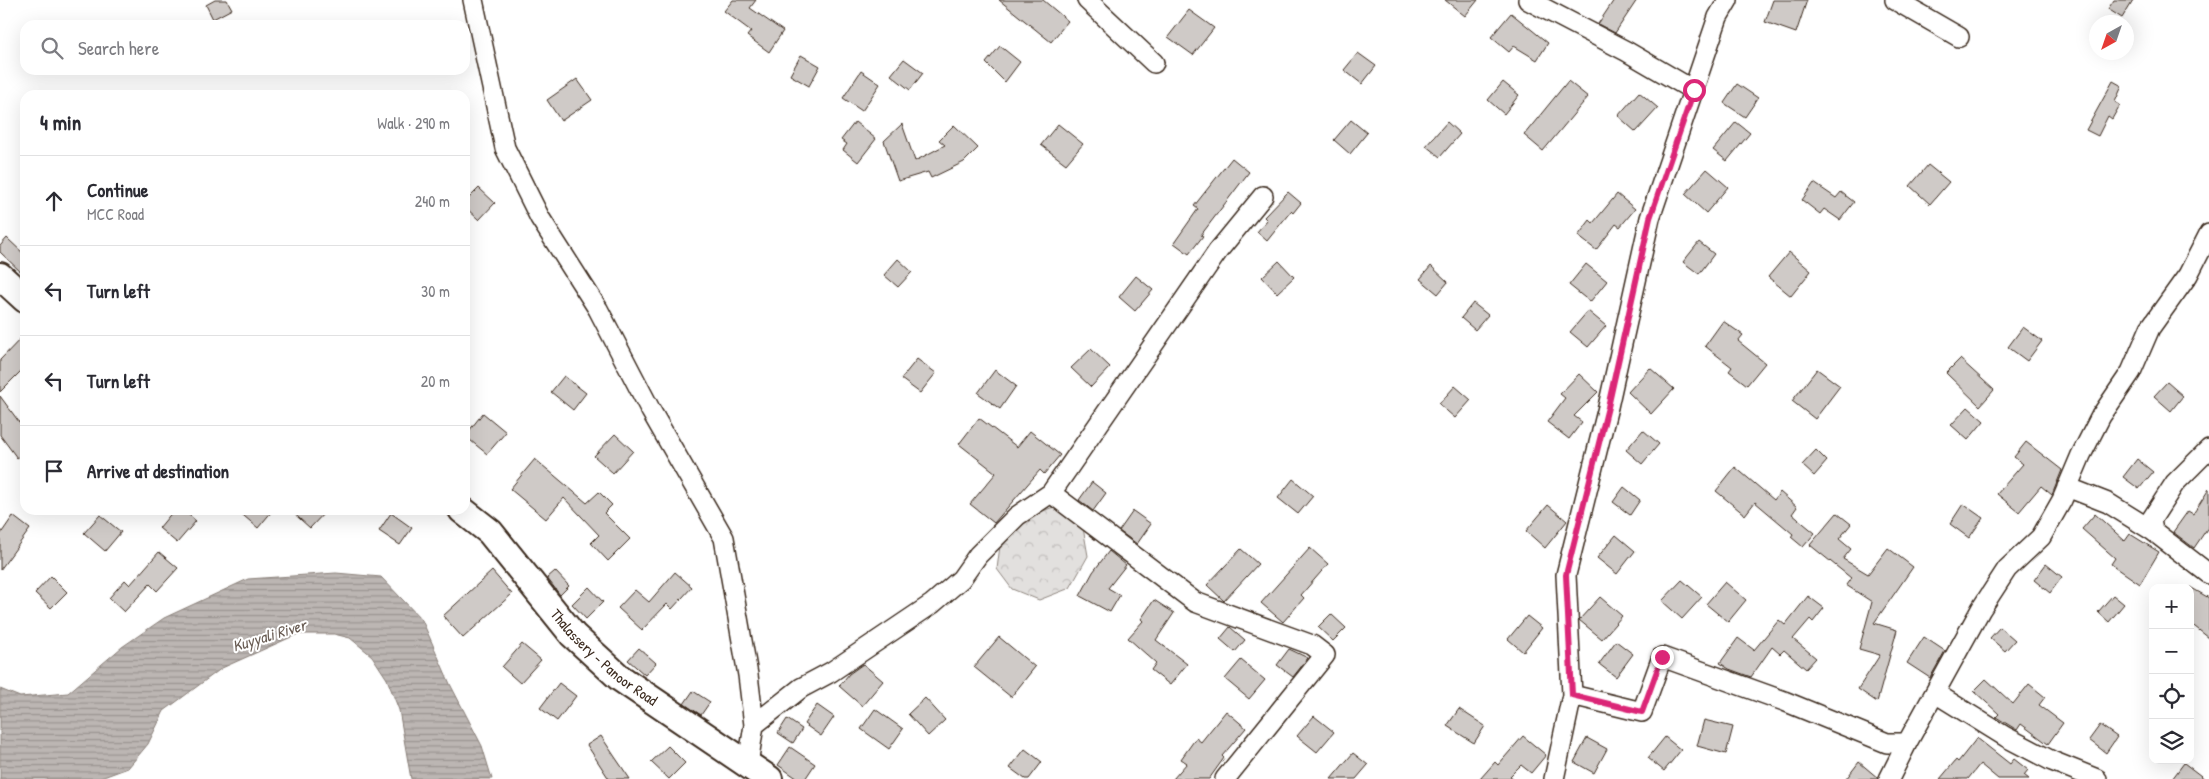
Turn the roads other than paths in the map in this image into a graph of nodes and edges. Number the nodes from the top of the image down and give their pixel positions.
1 (473, 0) edge
2 (1087, 0) edge
3 (1528, 0) edge
4 (1728, 0) edge
5 (1895, 0) edge
6 (1958, 37) dead end
7 (1154, 63) dead end
8 (1694, 90) junction
9 (1263, 196) dead end
10 (2207, 242) edge
11 (0, 276) edge
12 (20, 294) edge
13 (2209, 449) edge
14 (2067, 487) junction
15 (1051, 493) junction
16 (468, 515) edge
17 (2153, 531) junction
18 (2209, 574) edge
19 (1935, 693) junction
20 (1572, 695) junction
21 (754, 725) junction
22 (1907, 743) junction
23 (758, 772) edge
24 (1225, 779) edge
25 (1554, 779) edge
26 (1889, 779) edge
27 (2097, 779) edge

1 - 21 street
2 - 7 street
3 - 8 street
4 - 8 street
5 - 6 street
8 - 20 street
9 - 15 street
10 - 14 street
11 - 12 main road
13 - 17 street
14 - 17 street
14 - 19 street
15 - 21 street
15 - 24 street
16 - 23 main road, Thalassery - Panoor Road
17 - 18 street
19 - 22 street
19 - 27 street
20 - 22 street
20 - 25 street
21 - 23 street
22 - 26 street

